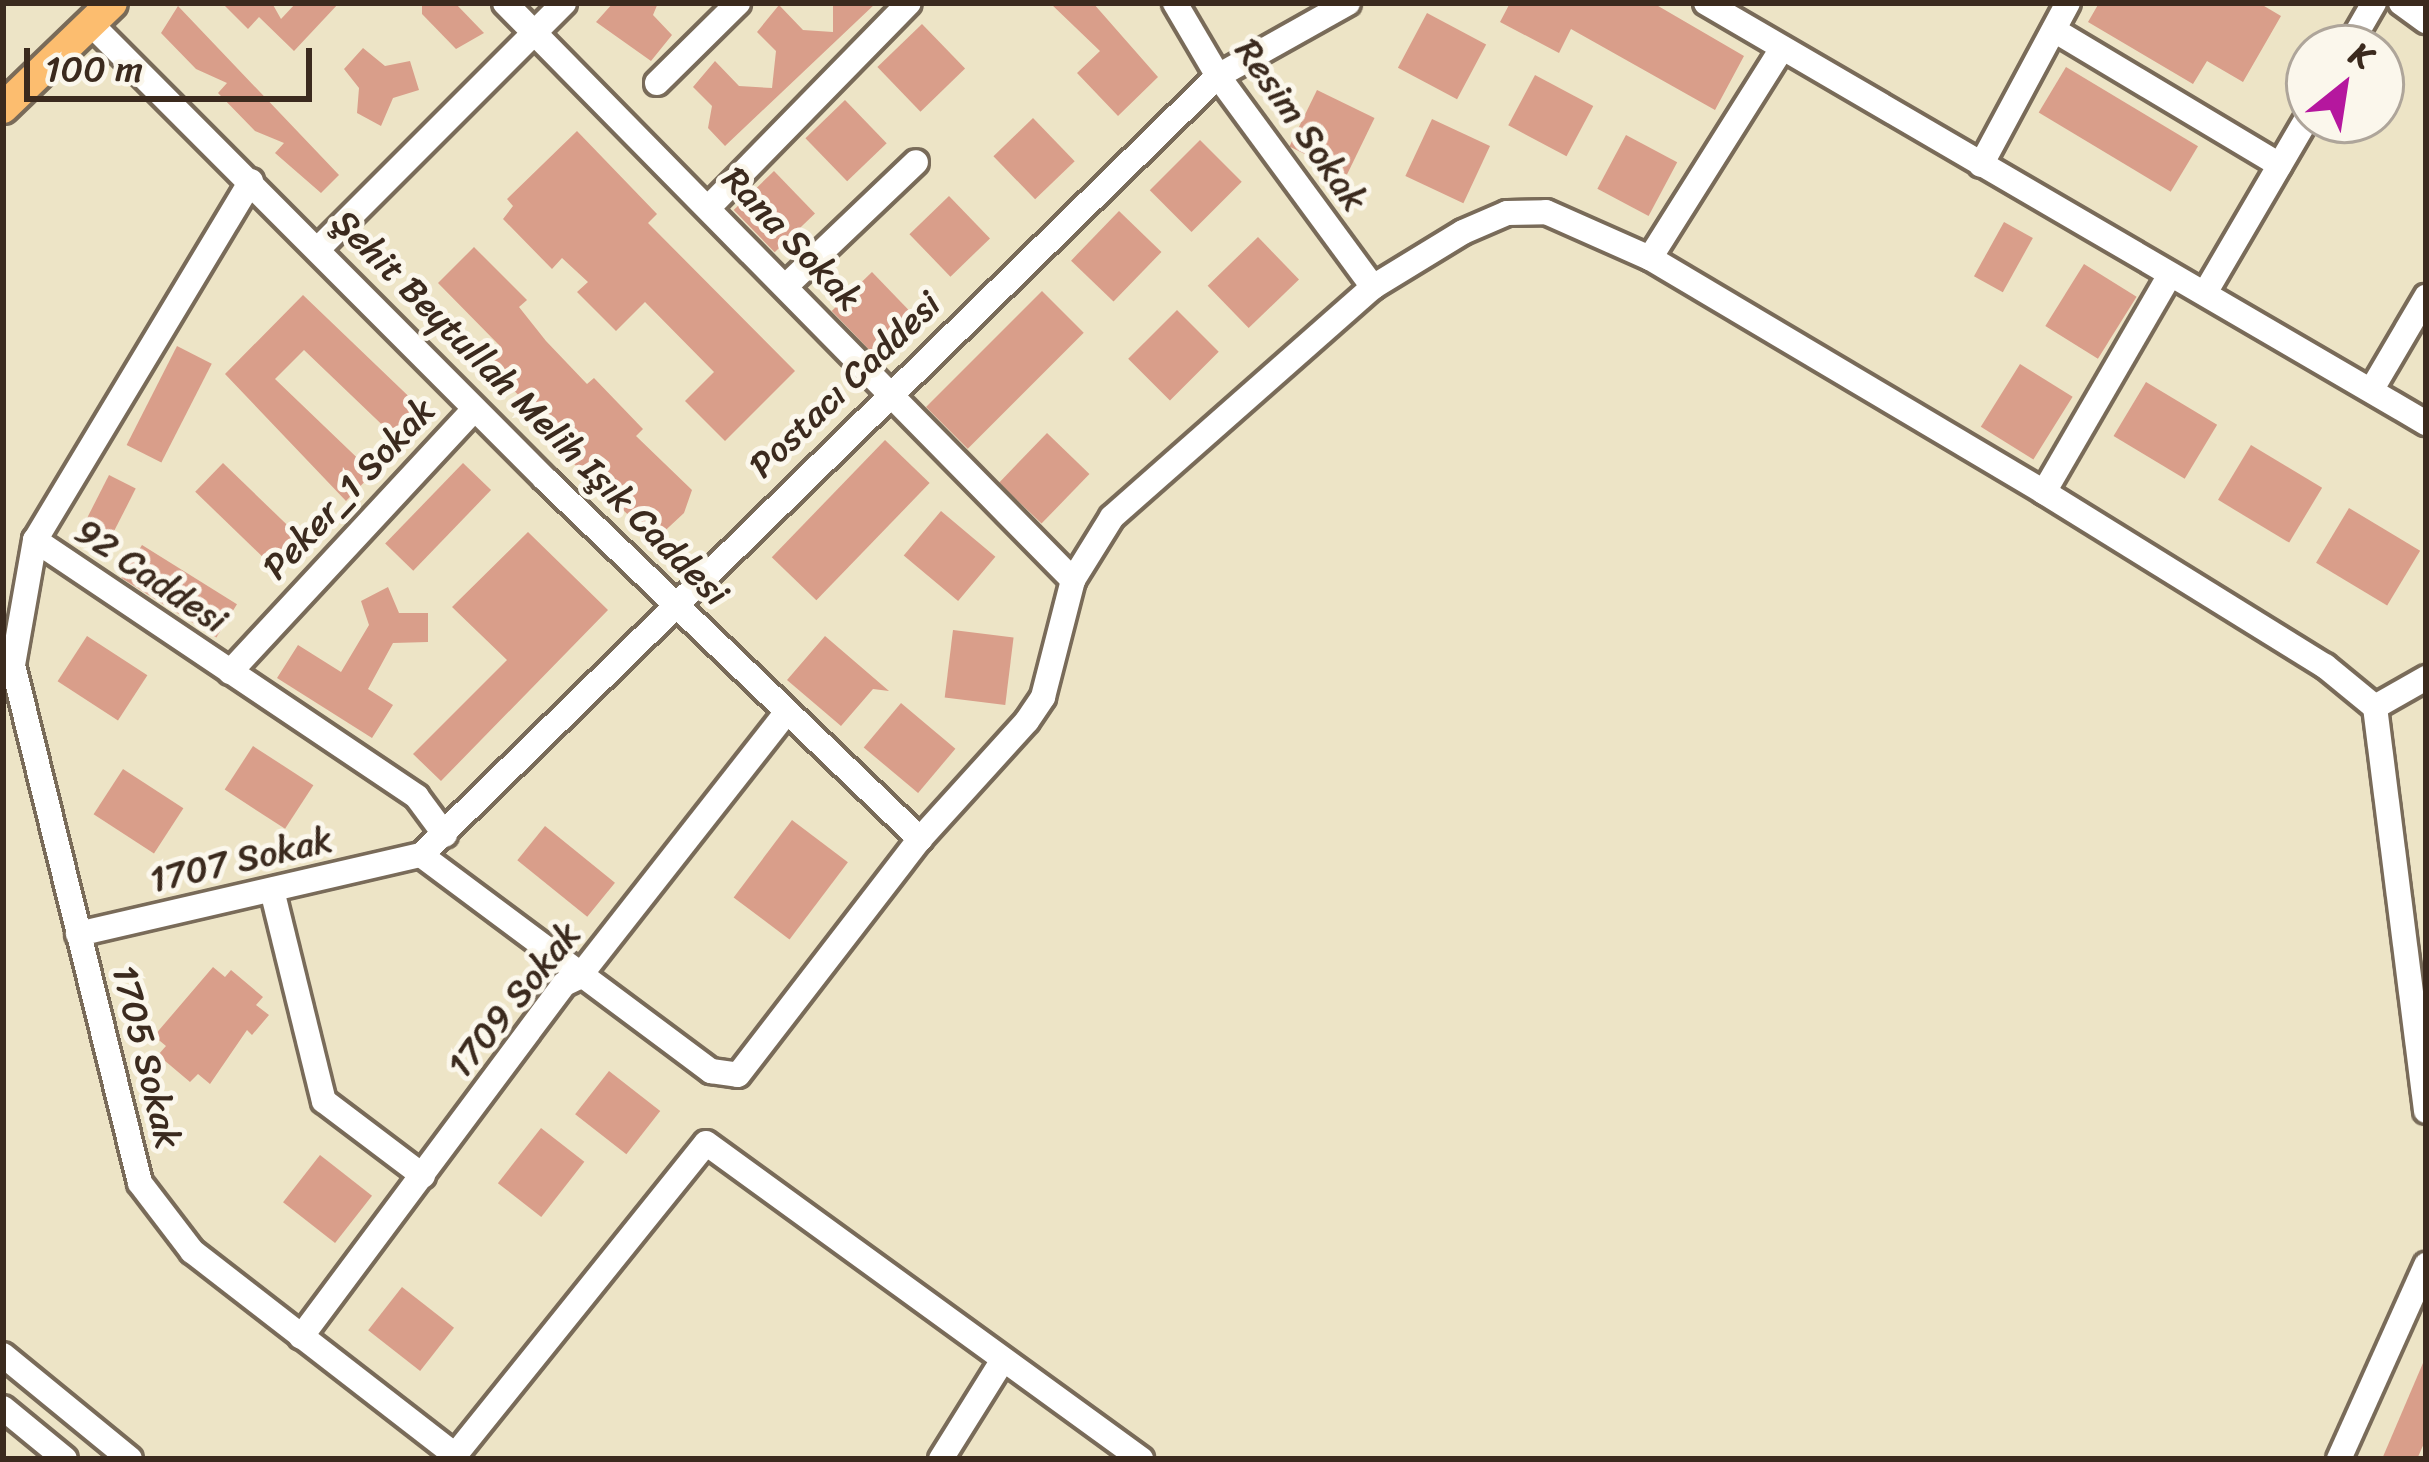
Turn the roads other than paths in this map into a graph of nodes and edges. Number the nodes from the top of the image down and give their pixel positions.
1 (505, 3) edge
2 (564, 3) edge
3 (738, 3) edge
4 (909, 3) edge
5 (1175, 3) edge
6 (1348, 3) edge
7 (2068, 3) edge
8 (2401, 3) edge
9 (1724, 7) edge
10 (102, 14) edge
11 (2426, 21) edge
12 (2054, 30) junction
13 (537, 32) junction
14 (1782, 48) junction
15 (1218, 76) junction
16 (658, 83) dead end
17 (3, 108) edge
18 (2292, 144) edge
19 (916, 162) dead end
20 (1981, 165) junction
21 (2280, 165) junction
22 (251, 181) junction
23 (710, 206) junction
24 (318, 248) junction
25 (1649, 258) junction
26 (2170, 274) junction
27 (787, 285) junction
28 (1373, 286) junction
29 (2205, 293) junction
30 (2426, 297) edge
31 (2372, 389) junction
32 (890, 391) junction
33 (474, 409) junction
34 (2426, 423) edge
35 (2044, 492) junction
36 (35, 540) junction
37 (1073, 580) junction
38 (674, 603) junction
39 (230, 672) junction
40 (2426, 678) edge
41 (2375, 707) junction
42 (787, 712) junction
43 (445, 836) junction
44 (920, 839) junction
45 (421, 855) junction
46 (272, 890) junction
47 (2426, 905) edge
48 (2399, 909) junction
49 (78, 934) junction
50 (579, 977) junction
51 (2426, 1111) edge
52 (423, 1176) junction
53 (2426, 1265) edge
54 (301, 1337) junction
55 (3, 1355) edge
56 (1001, 1363) junction
57 (3, 1408) edge
58 (453, 1457) edge
59 (65, 1459) edge
60 (130, 1459) edge
61 (941, 1459) edge
62 (1141, 1459) edge
63 (2339, 1459) edge

1 - 13 street, Rana Sokak
2 - 13 street
3 - 16 street
4 - 23 street
5 - 15 street, Resim Sokak
6 - 15 street, Postacı Caddesi
7 - 12 street
8 - 11 street
9 - 14 street
10 - 17 main road
10 - 22 street, Şehit Beytullah Melih Işık Caddesi
12 - 20 street
12 - 21 street
13 - 23 street, Rana Sokak
13 - 24 street
14 - 20 street
14 - 25 street
15 - 28 street, Resim Sokak
15 - 32 street, Postacı Caddesi
18 - 21 street
19 - 27 street
20 - 26 street
21 - 29 street
22 - 24 street, Şehit Beytullah Melih Işık Caddesi
22 - 36 street, 92 Caddesi
23 - 27 street, Rana Sokak
24 - 33 street, Şehit Beytullah Melih Işık Caddesi
25 - 28 street
25 - 35 street
26 - 29 street
26 - 35 street
27 - 32 street, Rana Sokak
28 - 37 street
29 - 31 street
30 - 31 street
31 - 34 street
32 - 37 street, Rana Sokak
32 - 38 street, Postacı Caddesi
33 - 38 street, Şehit Beytullah Melih Işık Caddesi
33 - 39 street, Peker_1 Sokak
35 - 41 street
36 - 39 street, 92 Caddesi
36 - 49 street, 1705 Sokak
37 - 44 street
38 - 42 street, Şehit Beytullah Melih Işık Caddesi
38 - 43 street, Postacı Caddesi
39 - 43 street, 92 Caddesi
40 - 41 street
41 - 48 street
42 - 44 street, Şehit Beytullah Melih Işık Caddesi
42 - 50 street, 1709 Sokak
43 - 45 street, Postacı Caddesi
44 - 50 street
45 - 46 street, 1707 Sokak
45 - 50 street
46 - 49 street, 1707 Sokak
46 - 52 street
47 - 48 street
48 - 51 street
49 - 54 street, 1705 Sokak
50 - 52 street, 1709 Sokak
52 - 54 street, 1709 Sokak
53 - 63 street
54 - 58 street, 1705 Sokak
55 - 60 street
56 - 58 street
56 - 61 street
56 - 62 street
57 - 59 street

